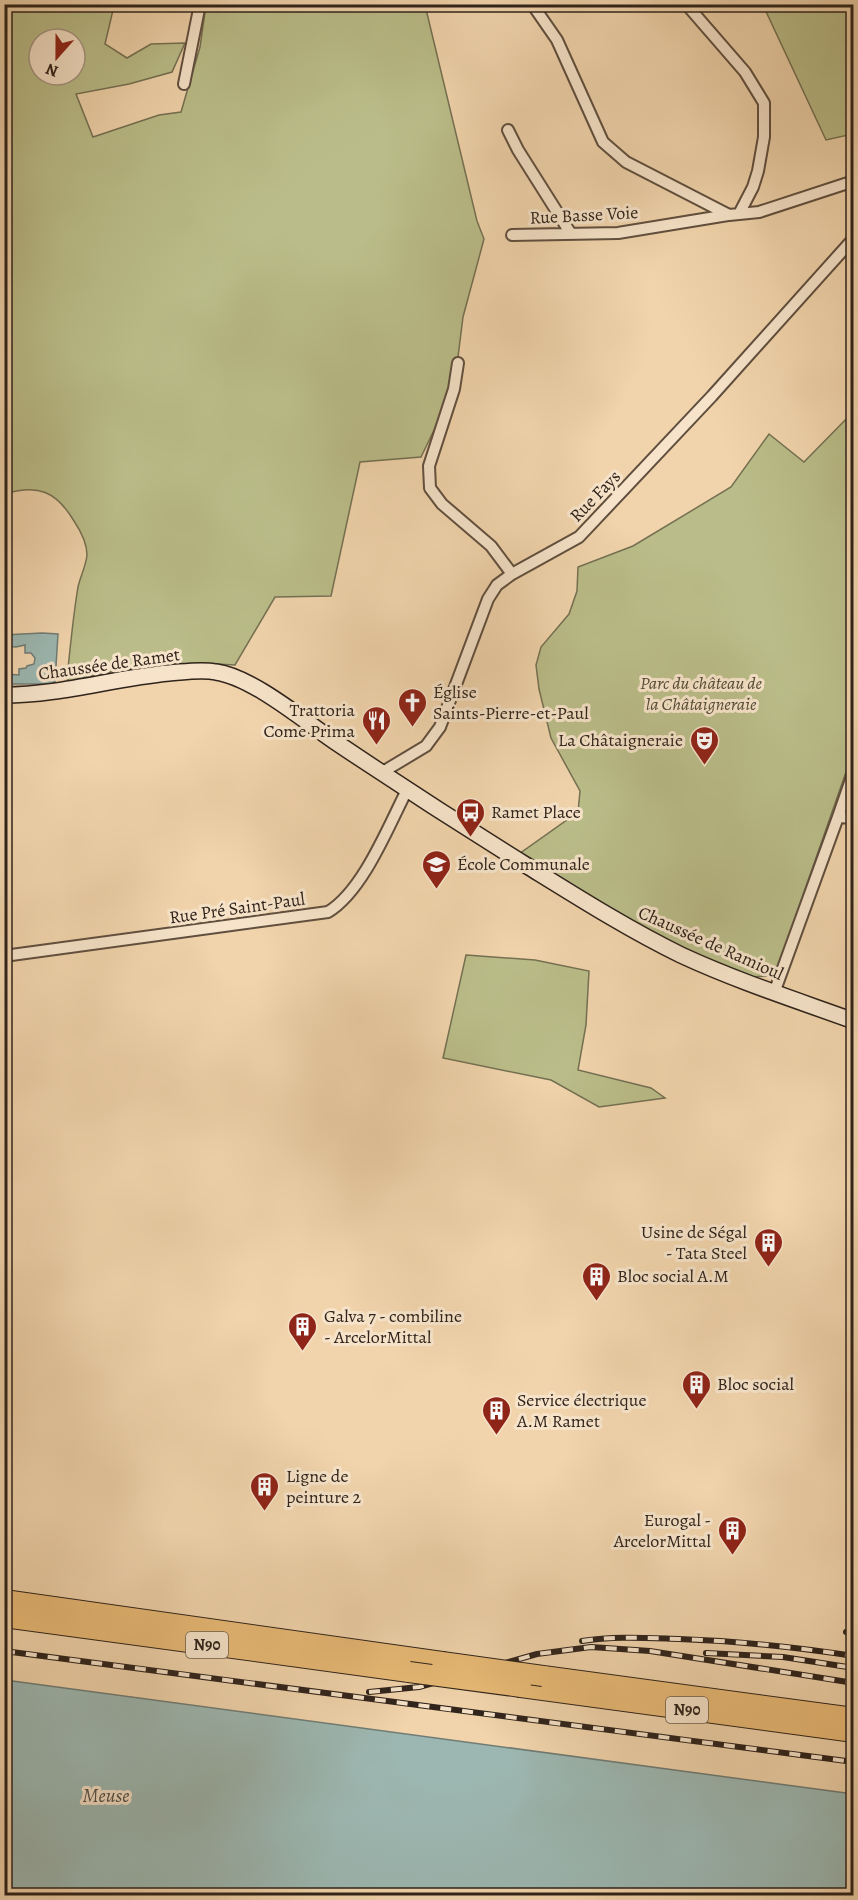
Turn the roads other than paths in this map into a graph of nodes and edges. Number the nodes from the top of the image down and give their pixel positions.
1 (200, 4) edge
2 (532, 4) edge
3 (686, 4) edge
4 (184, 84) dead end
5 (508, 130) dead end
6 (854, 181) edge
7 (734, 214) junction
8 (571, 234) junction
9 (512, 235) dead end
10 (854, 238) edge
11 (458, 363) dead end
12 (512, 574) junction
13 (4, 695) edge
14 (854, 771) edge
15 (381, 773) junction
16 (407, 790) junction
17 (838, 817) junction
18 (854, 818) edge
19 (4, 957) edge
20 (774, 993) junction
21 (854, 1021) edge
22 (4, 1600) edge
23 (4, 1617) edge
24 (854, 1718) edge
25 (854, 1732) edge

1 - 4 street
2 - 7 street
3 - 7 street
5 - 8 street
6 - 7 street
7 - 8 street, Rue Basse Voie
8 - 9 street, Rue Basse Voie
10 - 12 street, Rue Fays
11 - 12 street
12 - 15 street, Rue Fays
13 - 15 main road, Chaussée de Ramet
14 - 17 street
15 - 16 main road
16 - 19 street, Rue Pré Saint-Paul
16 - 20 main road, Chaussée de Ramioul
17 - 18 street
17 - 20 street
20 - 21 main road, Chaussée de Ramioul
22 - 24 highway, N90, bridge
23 - 25 highway, N90, bridge

